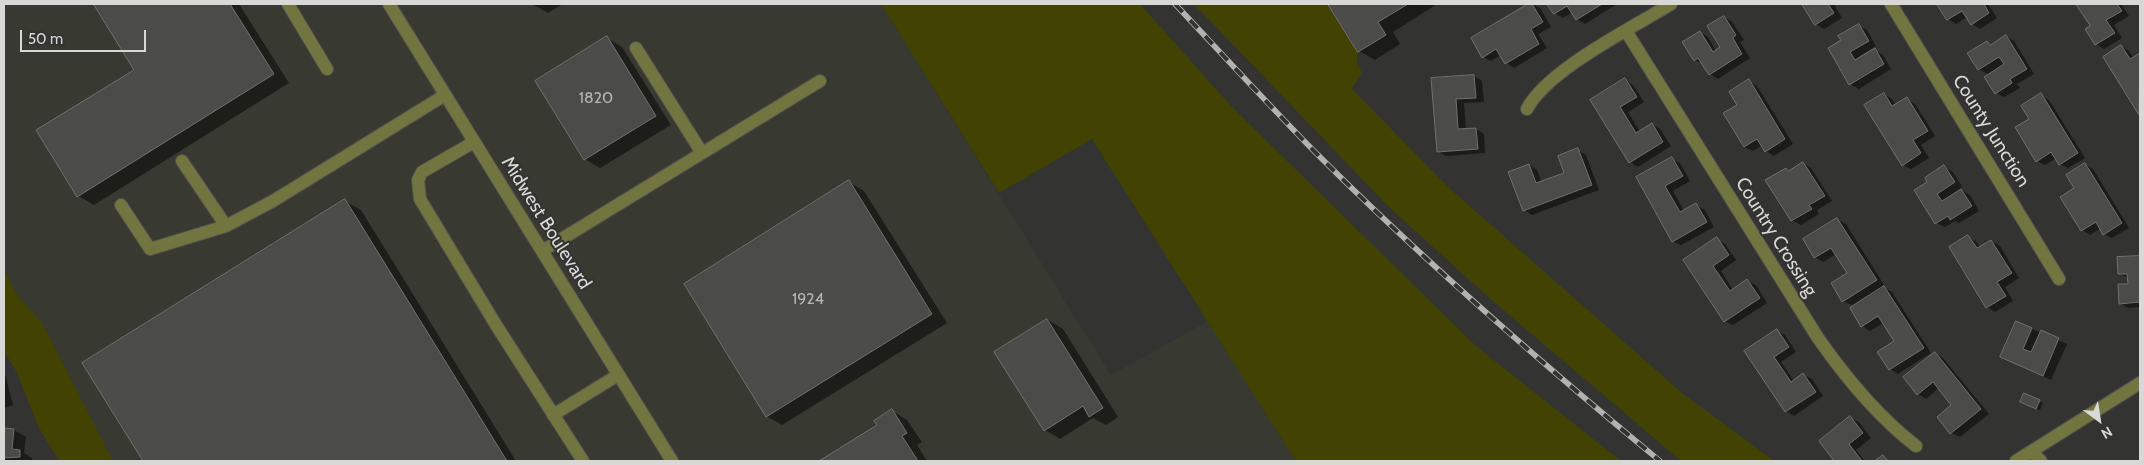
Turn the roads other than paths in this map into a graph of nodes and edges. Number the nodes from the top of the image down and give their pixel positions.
1 (288, 4) edge
2 (389, 4) edge
3 (1671, 4) edge
4 (1891, 4) edge
5 (1626, 31) junction
6 (636, 48) dead end
7 (327, 68) dead end
8 (820, 81) dead end
9 (445, 95) junction
10 (1527, 109) dead end
11 (474, 142) junction
12 (702, 154) junction
13 (182, 161) dead end
14 (121, 205) dead end
15 (226, 226) junction
16 (542, 251) junction
17 (2060, 279) dead end
18 (618, 374) junction
19 (2140, 383) edge
20 (553, 415) junction
21 (1916, 446) dead end
22 (2032, 452) junction
23 (583, 461) edge
24 (672, 461) edge
25 (2016, 461) edge
26 (2041, 461) edge

1 - 7 street
2 - 9 street, Midwest Boulevard
3 - 5 street
4 - 17 street, County Junction
5 - 10 street
5 - 21 street, Country Crossing
6 - 12 street
8 - 12 street
9 - 11 street, Midwest Boulevard
9 - 15 street
11 - 16 street, Midwest Boulevard
11 - 20 street
12 - 16 street
13 - 15 street
14 - 15 street
16 - 18 street, Midwest Boulevard
18 - 20 street
18 - 24 street, Midwest Boulevard
19 - 22 street
20 - 23 street
22 - 25 street
22 - 26 street

